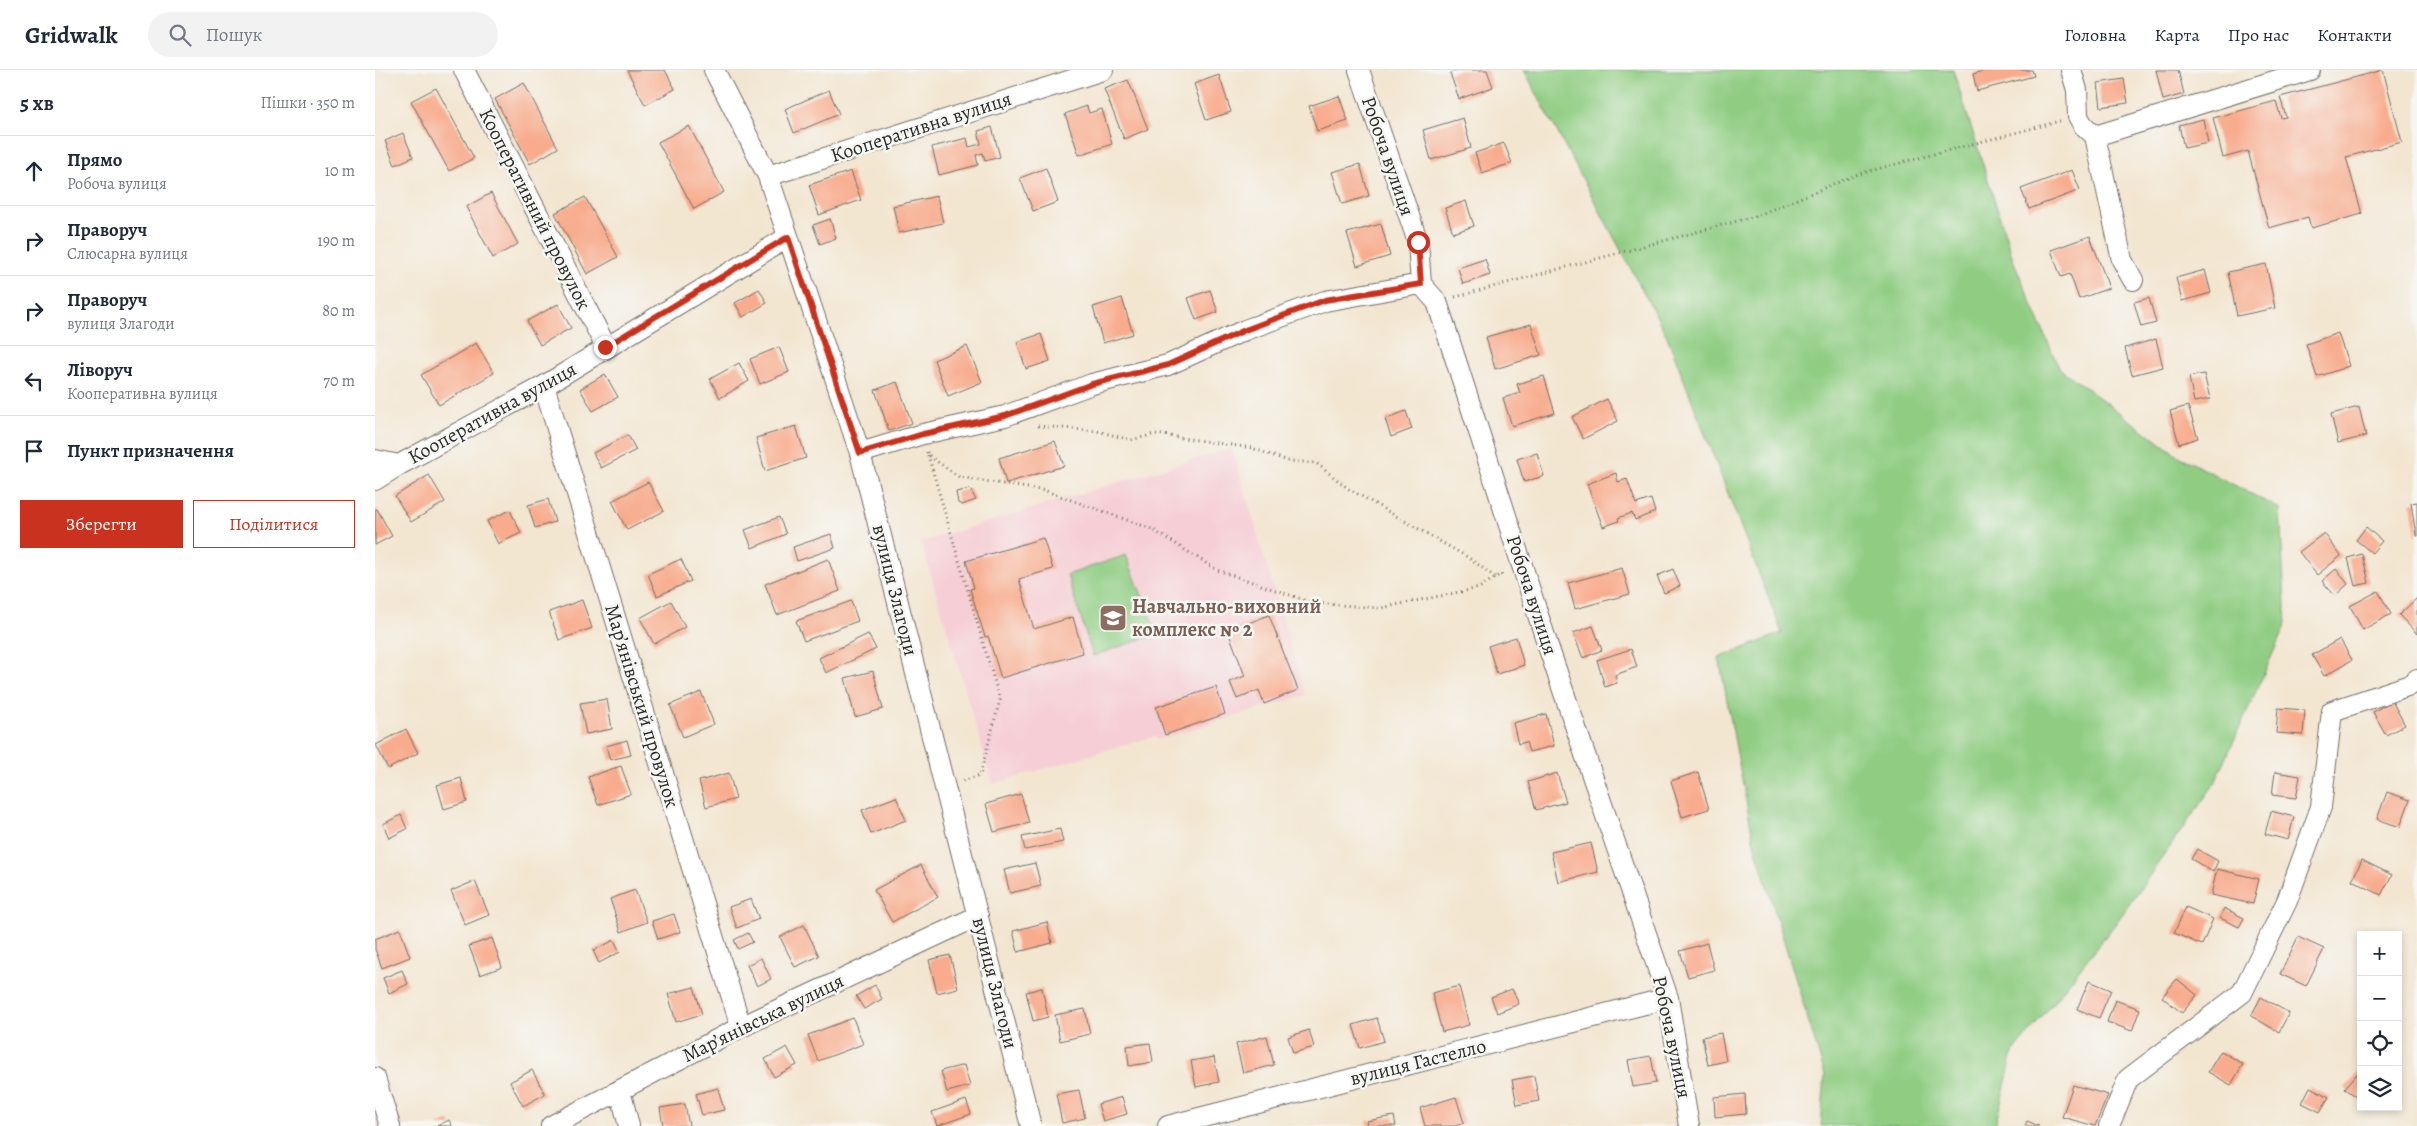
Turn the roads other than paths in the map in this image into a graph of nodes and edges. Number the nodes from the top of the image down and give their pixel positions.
1 (464, 70) edge
2 (715, 70) edge
3 (1103, 70) edge
4 (1359, 70) edge
5 (2071, 70) edge
6 (2311, 70) edge
7 (1059, 77) edge
8 (2095, 136) junction
9 (768, 176) junction
10 (788, 237) junction
11 (2133, 280) dead end
12 (1421, 284) junction
13 (605, 347) junction
14 (544, 386) junction
15 (860, 453) junction
16 (375, 460) edge
17 (399, 465) junction
18 (375, 480) edge
19 (2417, 679) edge
20 (978, 916) junction
21 (1668, 998) junction
22 (741, 1027) junction
23 (375, 1078) edge
24 (620, 1090) junction
25 (390, 1126) edge
26 (551, 1126) edge
27 (629, 1126) edge
28 (1031, 1126) edge
29 (1168, 1126) edge
30 (1689, 1126) edge
31 (2109, 1126) edge

1 - 13 street, Кооперативний провулок
2 - 9 street, вулиця Злагоди
3 - 7 street, Кооперативна вулиця
4 - 12 street, Робоча вулиця
5 - 8 street
6 - 8 street
7 - 9 street, Кооперативна вулиця
8 - 11 street
9 - 10 street, вулиця Злагоди
10 - 13 street, Кооперативна вулиця
10 - 15 street, вулиця Злагоди
12 - 15 street
12 - 21 street, Робоча вулиця
13 - 14 street, Кооперативна вулиця
14 - 17 street, Кооперативна вулиця
14 - 22 street, Мар’янівський провулок
15 - 20 street, вулиця Злагоди
16 - 17 street
17 - 18 street, Кооперативна вулиця
19 - 31 street
20 - 22 street, Мар’янівська вулиця
20 - 28 street, вулиця Злагоди
21 - 29 street, вулиця Гастелло
21 - 30 street, Робоча вулиця
22 - 24 street, Мар’янівська вулиця
23 - 25 street
24 - 26 street, Мар’янівська вулиця
24 - 27 street

